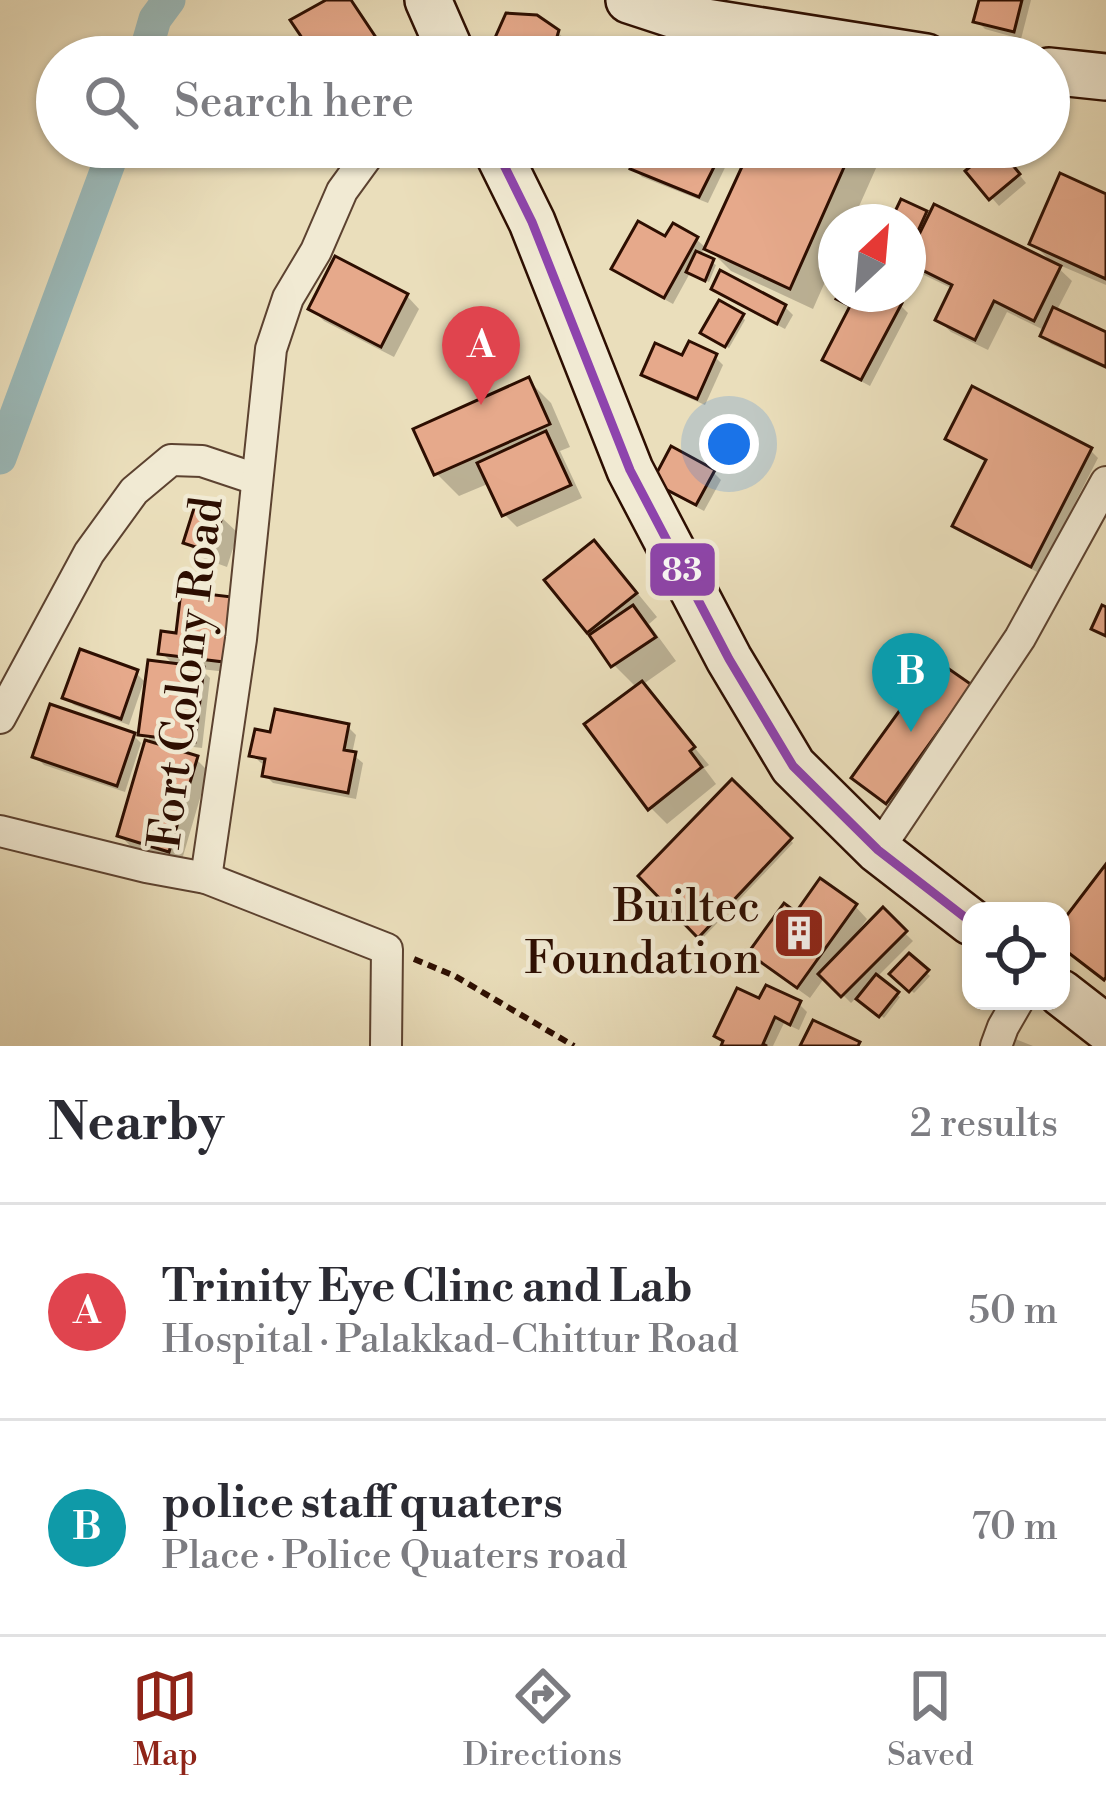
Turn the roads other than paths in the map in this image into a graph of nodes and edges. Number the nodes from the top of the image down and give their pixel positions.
1 (428, 0) edge
2 (629, 0) edge
3 (444, 36) edge
4 (794, 36) edge
5 (1070, 73) edge
6 (1106, 76) edge
7 (359, 168) edge
8 (505, 168) edge
9 (256, 479) junction
10 (1106, 482) edge
11 (0, 718) edge
12 (0, 831) edge
13 (878, 850) junction
14 (206, 878) junction
15 (962, 915) edge
16 (1070, 1000) edge
17 (1013, 1010) edge
18 (1106, 1028) edge
19 (386, 1046) edge
20 (996, 1046) edge

1 - 3 main road
2 - 4 main road
5 - 6 main road
7 - 9 street, Fort Colony Road
8 - 13 main road
9 - 11 street, Fort Colony Road
9 - 14 street, Fort Colony Road
10 - 13 street
12 - 14 street, Fort Colony Road
13 - 15 main road
14 - 19 street, Fort Colony Road
16 - 18 main road
17 - 20 street

